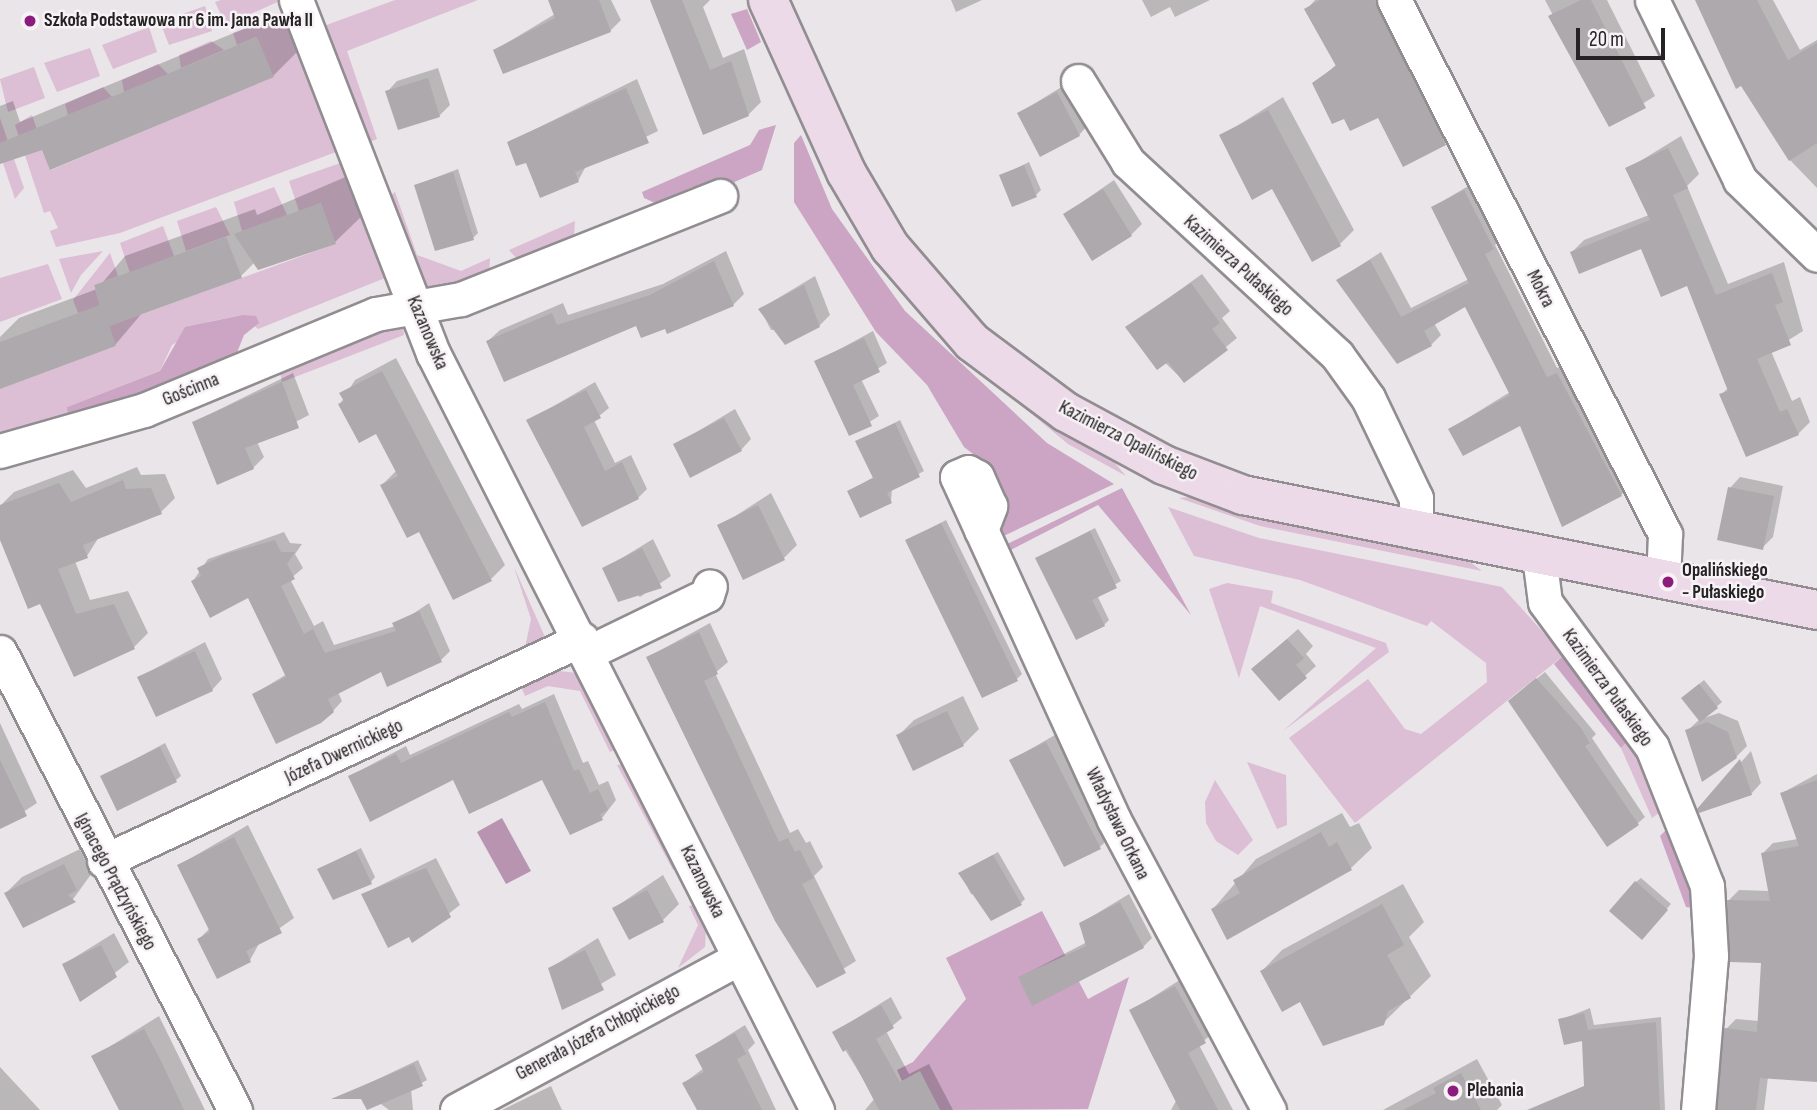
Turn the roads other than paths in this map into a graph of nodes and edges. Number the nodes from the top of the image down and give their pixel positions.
1 (296, 0) edge
2 (768, 0) edge
3 (1394, 0) edge
4 (1651, 0) edge
5 (1078, 81) dead end
6 (720, 196) dead end
7 (1817, 255) edge
8 (430, 306) junction
9 (0, 452) edge
10 (981, 530) dead end
11 (1416, 532) junction
12 (1539, 556) junction
13 (1663, 581) junction
14 (710, 586) dead end
15 (1817, 610) edge
16 (585, 645) junction
17 (0, 652) edge
18 (104, 861) junction
19 (739, 958) junction
20 (234, 1110) edge
21 (457, 1110) edge
22 (817, 1110) edge
23 (1269, 1110) edge
24 (1698, 1110) edge

1 - 8 street, Kazanowska
2 - 11 street, Kazimierza Opalińskiego
3 - 13 street, Mokra
4 - 7 street
5 - 11 street, Kazimierza Pułaskiego
6 - 8 street
8 - 9 street, Gościnna
8 - 16 street, Kazanowska
10 - 23 street, Władysława Orkana
11 - 12 street, Kazimierza Opalińskiego
12 - 13 street, Kazimierza Opalińskiego
12 - 24 street, Kazimierza Pułaskiego
13 - 15 street, Kazimierza Opalińskiego
14 - 16 street
16 - 18 street, Józefa Dwernickiego
16 - 19 street, Kazanowska
17 - 18 street, Ignacego Prądzyńskiego
18 - 20 street, Ignacego Prądzyńskiego
19 - 21 street, Generała Józefa Chłopickiego
19 - 22 street, Kazanowska

